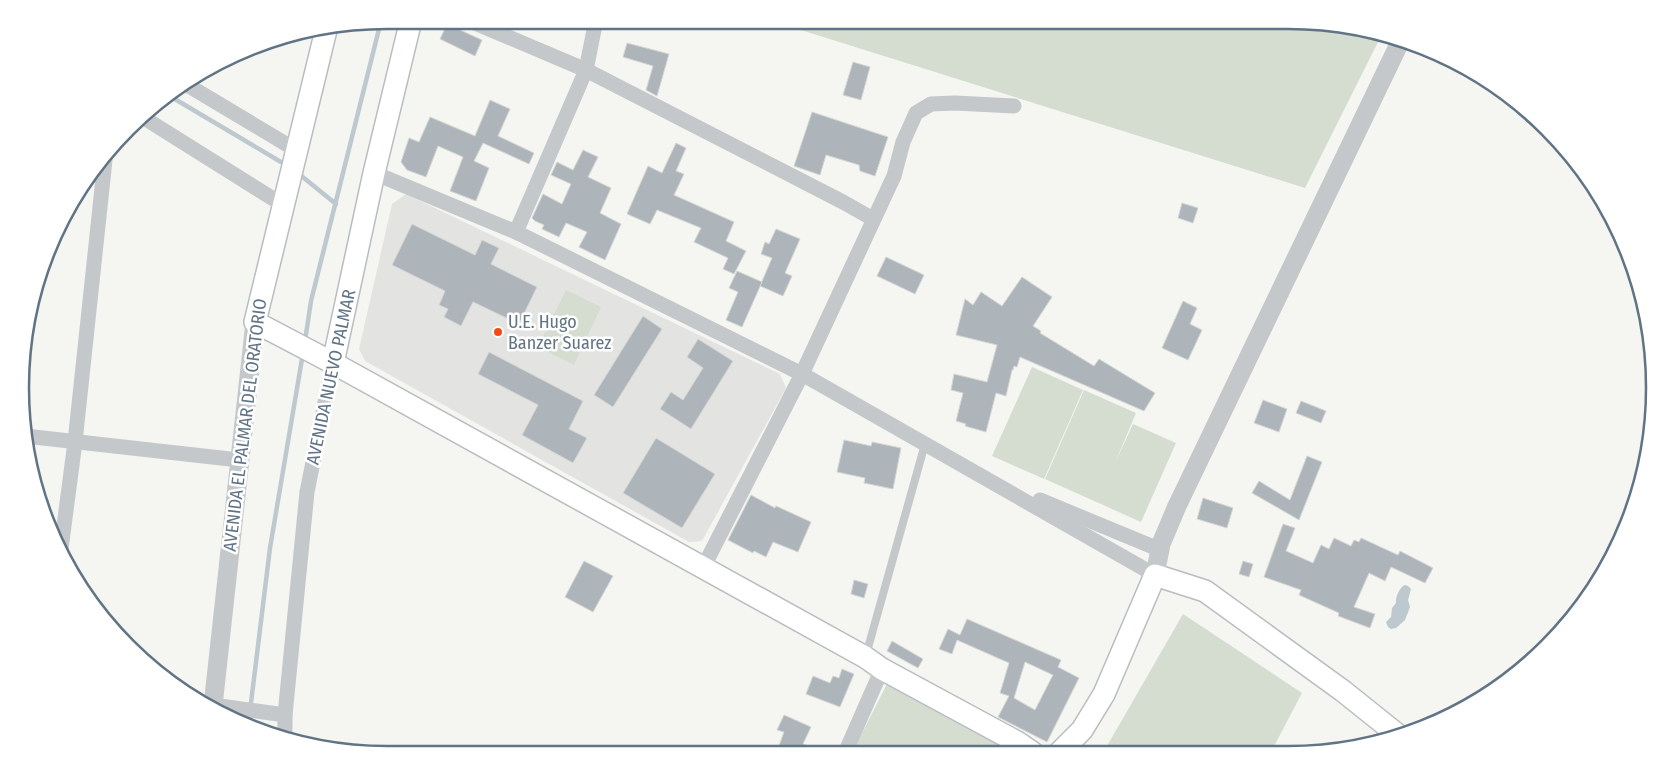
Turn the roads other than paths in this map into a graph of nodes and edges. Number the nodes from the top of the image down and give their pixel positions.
1 (409, 29) edge
2 (489, 29) edge
3 (594, 29) edge
4 (325, 35) edge
5 (1398, 46) edge
6 (586, 70) junction
7 (190, 88) edge
8 (1014, 106) dead end
9 (148, 121) edge
10 (296, 150) junction
11 (104, 168) edge
12 (374, 173) junction
13 (283, 205) junction
14 (873, 219) junction
15 (516, 232) junction
16 (255, 322) junction
17 (325, 359) junction
18 (802, 374) junction
19 (33, 437) edge
20 (75, 442) junction
21 (925, 444) junction
22 (239, 460) junction
23 (983, 477) junction
24 (62, 538) edge
25 (1162, 544) junction
26 (703, 568) junction
27 (1155, 575) junction
28 (873, 663) junction
29 (218, 703) edge
30 (225, 707) edge
31 (279, 714) junction
32 (283, 730) edge
33 (1392, 730) edge
34 (847, 746) edge
35 (1023, 746) edge
36 (1066, 746) edge

1 - 12 main road, AVENIDA NUEVO PALMAR
2 - 6 street
3 - 6 street
4 - 10 main road, AVENIDA EL PALMAR DEL ORATORIO
5 - 25 street
6 - 14 street
6 - 15 street
7 - 10 street
8 - 14 street
9 - 13 street
10 - 13 main road, AVENIDA EL PALMAR DEL ORATORIO
11 - 20 street
12 - 15 street
12 - 17 main road, AVENIDA NUEVO PALMAR
13 - 16 main road, AVENIDA EL PALMAR DEL ORATORIO
14 - 18 street
15 - 18 street
16 - 17 main road
16 - 22 street, AVENIDA EL PALMAR DEL ORATORIO
17 - 26 main road
17 - 31 street, AVENIDA NUEVO PALMAR
18 - 21 street
18 - 26 street
19 - 20 street
20 - 22 street
20 - 24 street
21 - 23 street
21 - 28 lane
22 - 29 street, AVENIDA EL PALMAR DEL ORATORIO
23 - 25 street
23 - 27 street
25 - 27 street
26 - 28 main road
27 - 33 main road
27 - 36 main road
28 - 34 street
28 - 35 main road
30 - 31 street
31 - 32 street, AVENIDA NUEVO PALMAR

